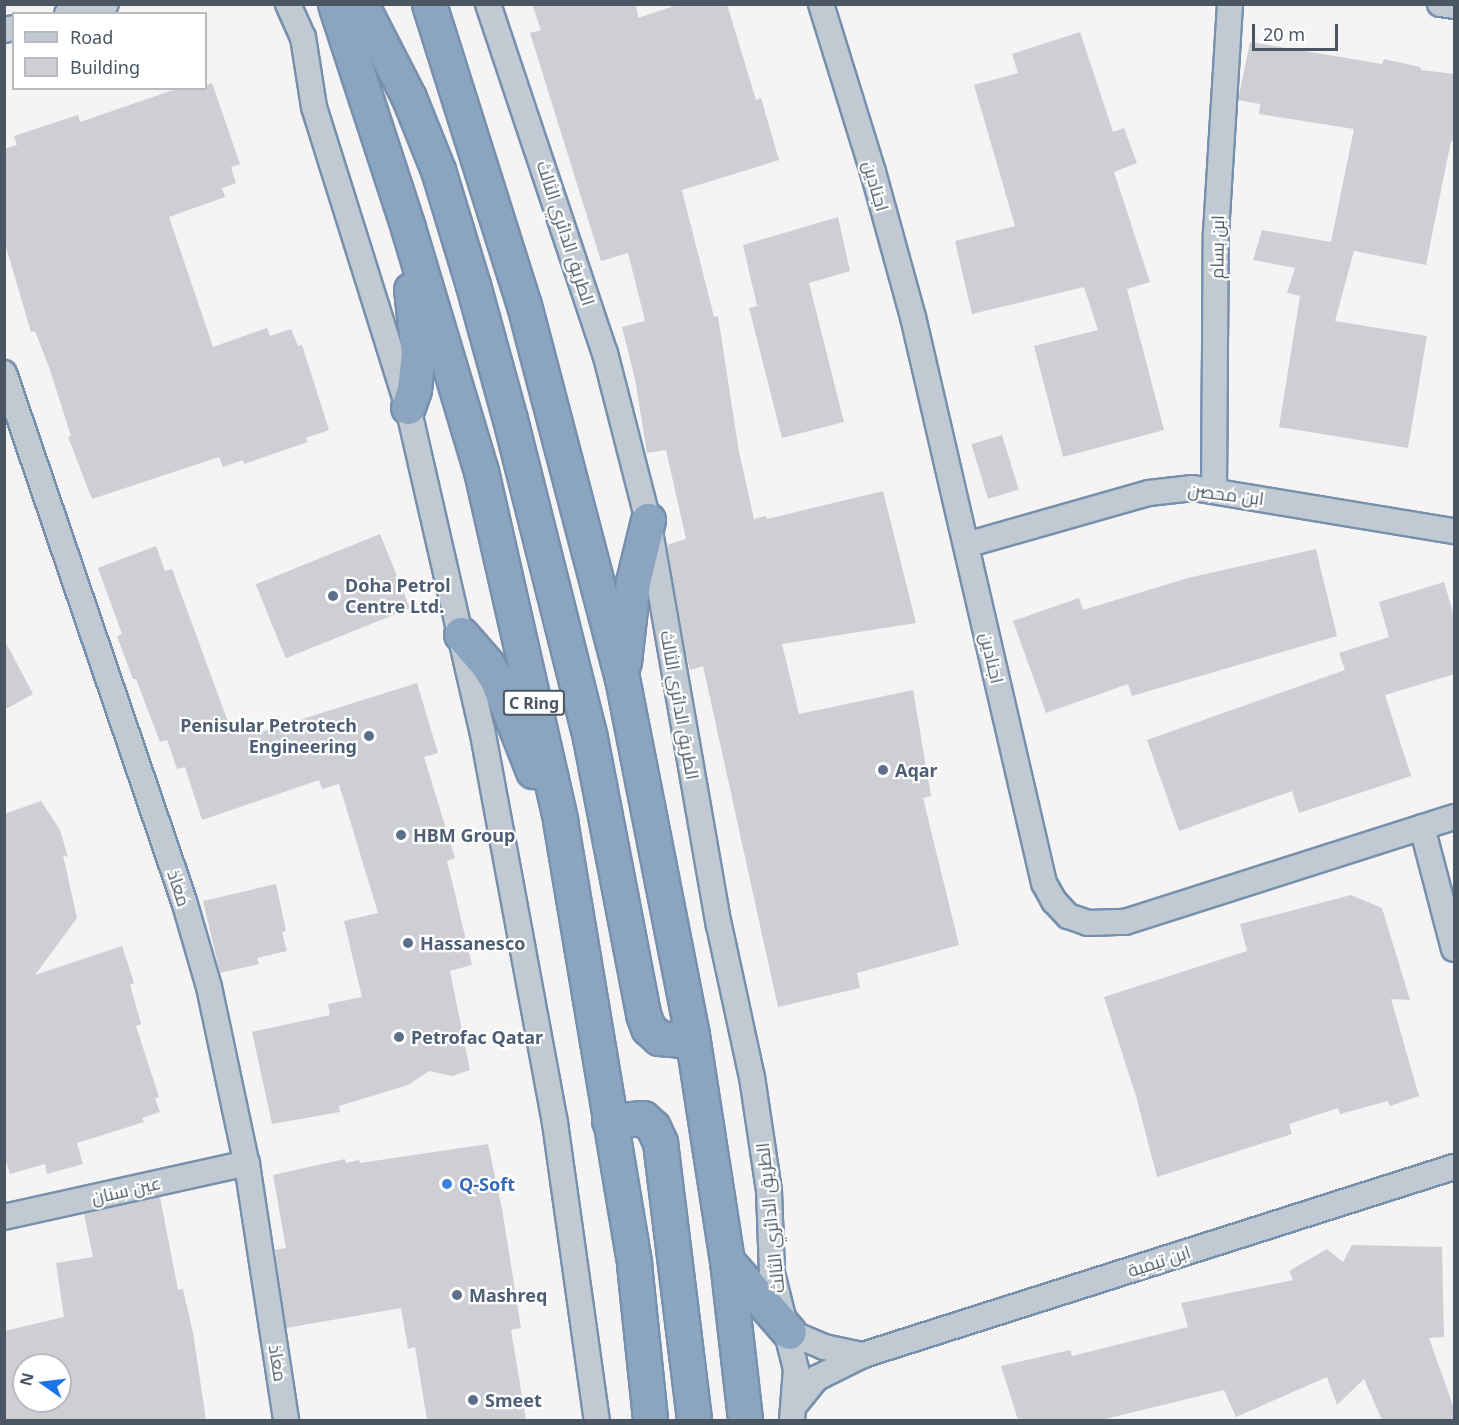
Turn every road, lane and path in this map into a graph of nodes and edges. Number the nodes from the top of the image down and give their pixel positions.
1 (106, 4) edge
2 (288, 4) edge
3 (335, 4) edge
4 (361, 4) edge
5 (429, 4) edge
6 (488, 4) edge
7 (821, 4) edge
8 (1230, 4) edge
9 (1440, 4) edge
10 (1455, 6) edge
11 (75, 10) edge
12 (408, 228) junction
13 (6, 384) edge
14 (408, 407) junction
15 (1215, 490) junction
16 (648, 520) junction
17 (1455, 531) edge
18 (966, 545) junction
19 (460, 634) junction
20 (622, 678) junction
21 (1455, 817) edge
22 (560, 820) junction
23 (1422, 827) junction
24 (1455, 949) edge
25 (692, 1035) junction
26 (609, 1121) junction
27 (247, 1163) junction
28 (1455, 1167) edge
29 (4, 1217) edge
30 (728, 1261) junction
31 (789, 1332) junction
32 (863, 1355) junction
33 (793, 1413) edge
34 (286, 1420) edge
35 (597, 1420) edge
36 (650, 1420) edge
37 (694, 1420) edge
38 (745, 1420) edge

1 - 11 street
2 - 14 street
3 - 12 highway, C Ring
4 - 25 highway
5 - 20 highway
6 - 16 street, الطريق الدائري الثالث
7 - 18 street, اجنادين
8 - 15 street, ابن بسام
9 - 10 street
12 - 14 highway
12 - 22 highway, C Ring
13 - 27 street, معاذ
14 - 19 street
15 - 17 street, ابن محصن
15 - 18 street, ابن محصن
16 - 20 highway
16 - 31 street, الطريق الدائري الثالث
18 - 23 street, اجنادين
19 - 22 highway
19 - 35 street
20 - 25 highway
21 - 23 street, اجنادين
22 - 26 highway, C Ring
23 - 24 street
25 - 30 highway
26 - 36 highway, C Ring
26 - 37 highway
27 - 29 street, عين سنان
27 - 34 street, معاذ
28 - 32 street, ابن تيمية
30 - 31 highway
30 - 38 highway
31 - 32 street, ابن تيمية
31 - 33 street, الطريق الدائري الثالث
32 - 33 street, ابن تيمية

